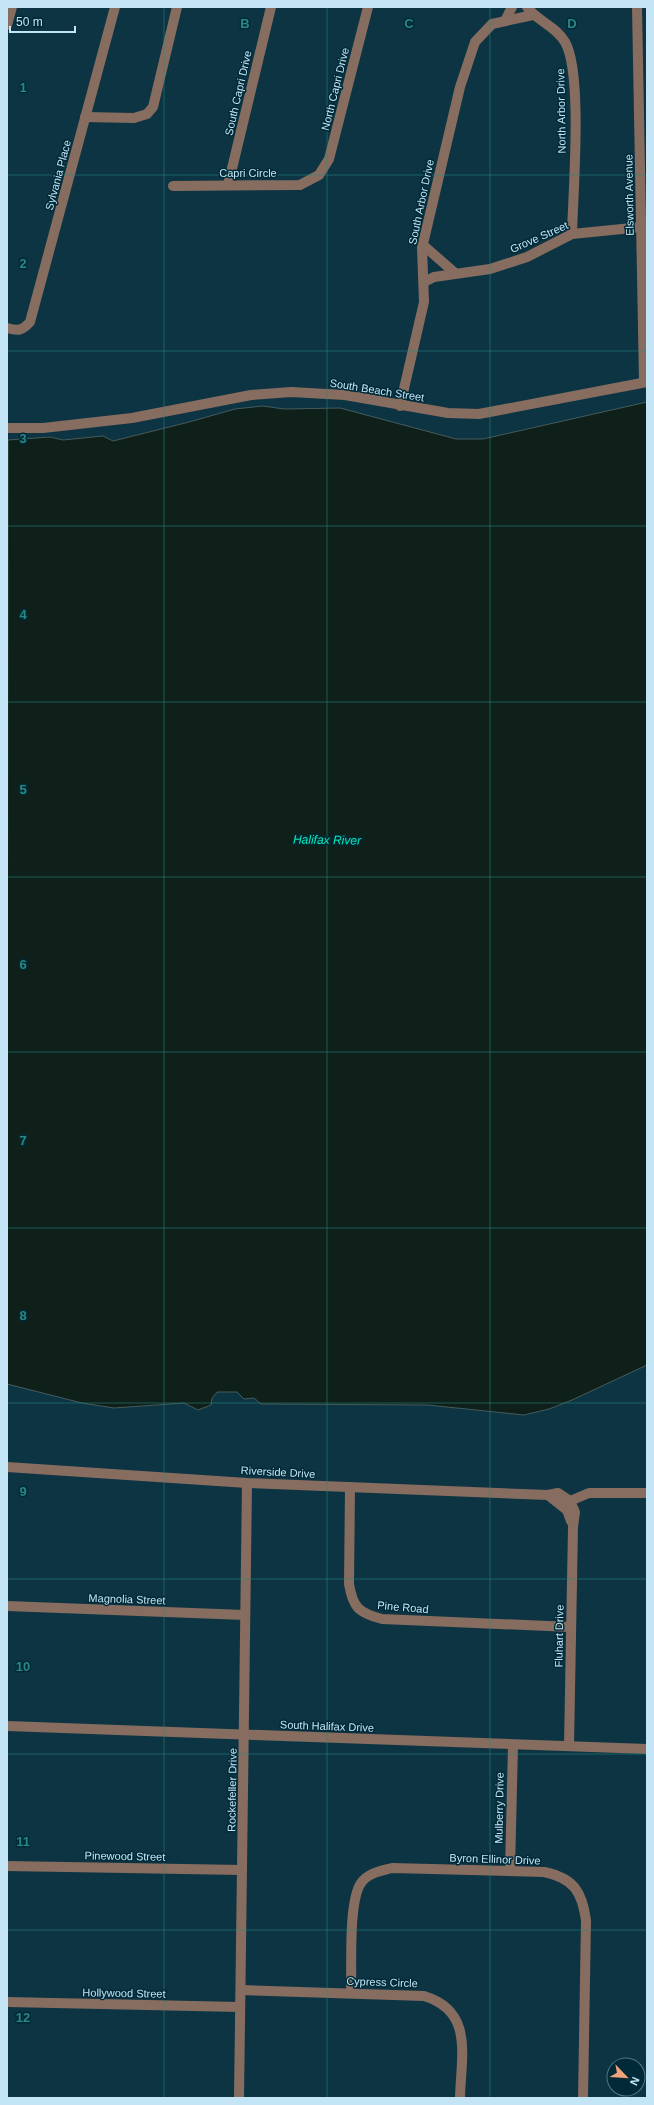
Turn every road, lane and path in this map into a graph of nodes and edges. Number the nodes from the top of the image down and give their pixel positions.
1 (12, 7) edge
2 (115, 7) edge
3 (177, 7) edge
4 (271, 7) edge
5 (368, 7) edge
6 (512, 7) edge
7 (637, 7) edge
8 (530, 11) edge
9 (505, 21) junction
10 (7, 25) edge
11 (85, 117) junction
12 (643, 143) edge
13 (319, 175) joint
14 (228, 185) junction
15 (173, 186) dead end
16 (642, 227) junction
17 (572, 234) junction
18 (423, 245) junction
19 (455, 273) junction
20 (424, 282) junction
21 (7, 328) edge
22 (646, 382) edge
23 (400, 406) junction
24 (7, 428) edge
25 (7, 1467) edge
26 (247, 1483) junction
27 (350, 1487) junction
28 (647, 1493) edge
29 (565, 1502) junction
30 (7, 1606) edge
31 (245, 1615) junction
32 (571, 1627) junction
33 (7, 1726) edge
34 (244, 1734) junction
35 (513, 1745) junction
36 (569, 1746) junction
37 (647, 1749) edge
38 (7, 1866) edge
39 (242, 1870) junction
40 (510, 1871) junction
41 (241, 1990) junction
42 (351, 1993) junction
43 (7, 2002) edge
44 (240, 2008) junction
45 (239, 2098) edge
46 (460, 2098) edge
47 (582, 2098) edge

1 - 10 street
2 - 11 street, Sylvania Place
3 - 11 street
4 - 14 street, South Capri Drive
5 - 13 street, North Capri Drive
6 - 9 street
7 - 12 street, Elsworth Avenue
8 - 9 street, South Arbor Drive
8 - 17 street, North Arbor Drive
9 - 18 street, South Arbor Drive
11 - 21 street, Sylvania Place
12 - 16 street, Elsworth Avenue
13 - 14 street, Capri Circle
14 - 15 street, Capri Circle
16 - 17 street, Grove Street
16 - 22 street, Elsworth Avenue
17 - 19 street, Grove Street
18 - 19 street
18 - 20 street, South Arbor Drive
19 - 20 street, Grove Street
20 - 23 street, South Arbor Drive
22 - 23 street, South Beach Street
23 - 24 street, South Beach Street
25 - 26 street, Riverside Drive
26 - 27 street, Riverside Drive
26 - 31 street, Rockefeller Drive
27 - 29 street, Riverside Drive
27 - 32 street, Pine Road
28 - 29 street
29 - 32 street, Fluhart Drive
30 - 31 street, Magnolia Street
31 - 34 street, Rockefeller Drive
32 - 36 street, Fluhart Drive
33 - 34 street, South Halifax Drive
34 - 35 street, South Halifax Drive
34 - 39 street, Rockefeller Drive
35 - 36 street, South Halifax Drive
35 - 40 street, Mulberry Drive
36 - 37 street, South Halifax Drive
38 - 39 street, Pinewood Street
39 - 41 street, Rockefeller Drive
40 - 42 street, Byron Ellinor Drive
40 - 47 street, Byron Ellinor Drive
41 - 42 street, Cypress Circle
41 - 44 street, Rockefeller Drive
42 - 46 street, Cypress Circle
43 - 44 street, Hollywood Street
44 - 45 street, Rockefeller Drive

